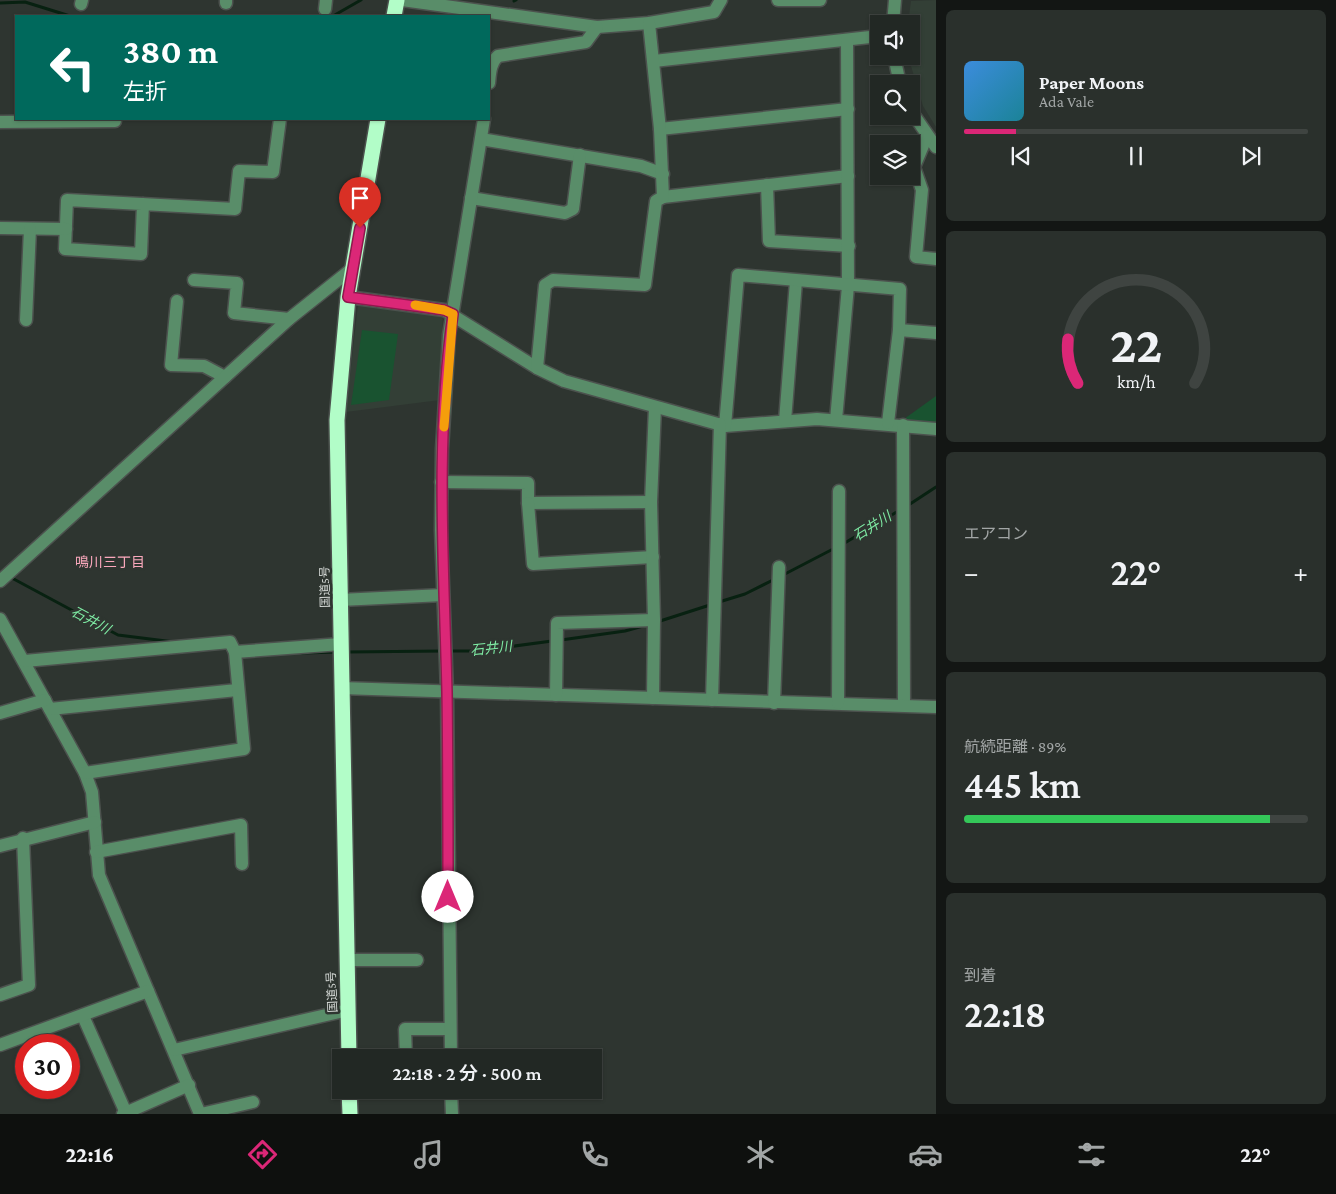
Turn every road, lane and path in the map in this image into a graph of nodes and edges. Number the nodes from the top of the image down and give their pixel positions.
1 (397, 0) edge
2 (402, 0) edge
3 (722, 0) edge
4 (778, 0) edge
5 (820, 0) edge
6 (895, 0) edge
7 (394, 15) edge
8 (894, 15) edge
9 (650, 23) junction
10 (596, 27) junction
11 (870, 37) edge
12 (847, 40) junction
13 (654, 61) junction
14 (490, 76) edge
15 (848, 109) junction
16 (280, 120) edge
17 (378, 120) edge
18 (484, 120) edge
19 (115, 121) dead end
20 (0, 122) edge
21 (920, 125) edge
22 (660, 129) junction
23 (927, 136) junction
24 (481, 139) junction
25 (936, 147) edge
26 (580, 154) junction
27 (663, 174) junction
28 (848, 176) junction
29 (767, 185) junction
30 (663, 197) junction
31 (471, 198) junction
32 (143, 204) junction
33 (0, 228) edge
34 (30, 229) junction
35 (66, 229) junction
36 (849, 246) junction
37 (936, 259) edge
38 (353, 268) junction
39 (194, 280) dead end
40 (796, 281) junction
41 (848, 286) junction
42 (348, 297) junction
43 (176, 302) dead end
44 (453, 314) junction
45 (290, 319) junction
46 (26, 320) dead end
47 (898, 330) junction
48 (936, 333) edge
49 (537, 368) junction
50 (225, 377) junction
51 (655, 407) junction
52 (836, 420) junction
53 (785, 421) junction
54 (888, 424) junction
55 (723, 425) junction
56 (903, 425) junction
57 (936, 429) edge
58 (441, 482) junction
59 (839, 491) dead end
60 (651, 502) junction
61 (528, 503) junction
62 (653, 557) junction
63 (779, 567) dead end
64 (0, 581) edge
65 (442, 595) junction
66 (340, 600) junction
67 (0, 619) edge
68 (654, 620) junction
69 (341, 644) junction
70 (235, 652) junction
71 (25, 661) junction
72 (341, 688) junction
73 (237, 690) junction
74 (447, 692) junction
75 (556, 695) junction
76 (653, 698) junction
77 (712, 700) junction
78 (774, 703) junction
79 (838, 703) junction
80 (48, 705) junction
81 (904, 705) junction
82 (936, 706) edge
83 (0, 713) edge
84 (85, 773) junction
85 (94, 822) junction
86 (23, 838) junction
87 (0, 846) edge
88 (96, 852) junction
89 (242, 864) dead end
90 (346, 960) junction
91 (417, 960) dead end
92 (148, 991) junction
93 (0, 995) edge
94 (348, 1010) junction
95 (83, 1016) junction
96 (450, 1028) junction
97 (42, 1034) edge
98 (15, 1042) edge
99 (0, 1045) edge
100 (349, 1049) edge
101 (406, 1049) edge
102 (451, 1049) edge
103 (174, 1050) junction
104 (189, 1085) junction
105 (349, 1099) edge
106 (451, 1099) edge
107 (253, 1102) dead end
108 (124, 1113) edge
109 (201, 1114) edge
110 (350, 1114) edge
111 (452, 1114) edge

1 - 7 highway
2 - 10 street
3 - 9 street
4 - 5 street
6 - 8 street
9 - 10 street
9 - 13 street
10 - 14 street
11 - 12 street
12 - 13 street
12 - 15 street
13 - 22 street
15 - 22 street
15 - 28 street
16 - 32 street
17 - 38 highway, 国道5号
18 - 24 street
19 - 20 street
21 - 23 street
22 - 27 street
23 - 25 street
23 - 37 street
24 - 26 street
24 - 31 street
26 - 27 street
26 - 31 street
27 - 30 street
28 - 29 street
28 - 36 street
29 - 30 street
29 - 36 street
30 - 49 street
31 - 44 street
32 - 35 street
32 - 35 street
33 - 34 street
34 - 35 street
34 - 46 street
36 - 41 street
38 - 42 highway, 国道5号
38 - 45 street
39 - 45 street
40 - 41 street
40 - 53 street
40 - 55 street
41 - 47 street
41 - 52 street
42 - 44 street
42 - 66 highway, 国道5号
43 - 50 street
44 - 49 street
44 - 58 street
45 - 50 street
47 - 48 street
47 - 54 street
49 - 51 street
50 - 64 street
51 - 55 street
51 - 60 street
52 - 53 street
52 - 54 street
53 - 55 street
54 - 56 street
55 - 77 street
56 - 57 street
56 - 81 street
58 - 61 street
58 - 65 street
59 - 79 street
60 - 61 street
60 - 62 street
61 - 62 street
62 - 68 street
63 - 78 street
65 - 66 street
65 - 74 street
66 - 69 highway, 国道5号
67 - 71 street
68 - 75 street
68 - 76 street
69 - 70 street
69 - 72 highway, 国道5号
70 - 71 street
70 - 73 street
71 - 80 street
72 - 74 street
72 - 90 highway, 国道5号
73 - 80 street
73 - 84 street
74 - 75 street
74 - 96 street
75 - 76 street
76 - 77 street
77 - 78 street
78 - 79 street
79 - 81 street
80 - 83 street
80 - 84 street
81 - 82 street
84 - 85 street
85 - 86 street
85 - 88 street
86 - 87 street
86 - 93 street
88 - 89 street
88 - 92 street
90 - 91 street
90 - 94 highway, 国道5号
92 - 95 street
92 - 103 street
94 - 100 highway, 国道5号
94 - 103 street
95 - 97 street
95 - 108 street
96 - 101 street
96 - 102 street
98 - 99 street
103 - 104 street
104 - 108 street
104 - 109 street
105 - 110 highway
106 - 111 street
107 - 109 street

